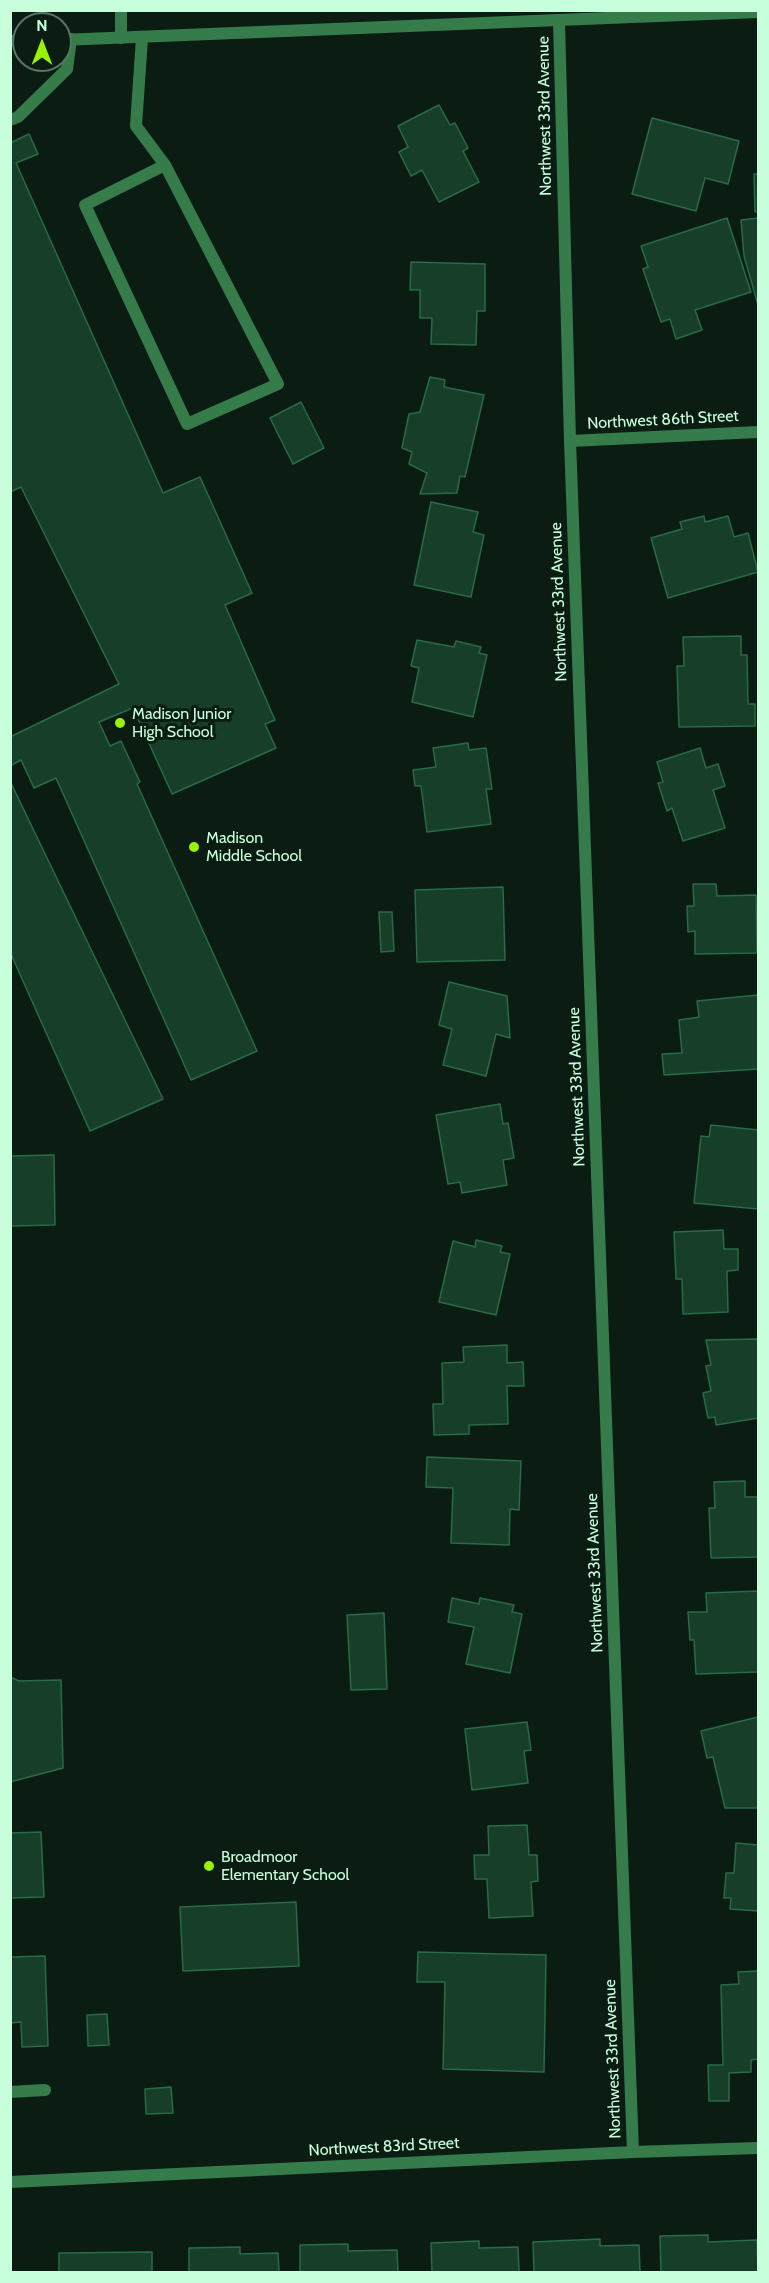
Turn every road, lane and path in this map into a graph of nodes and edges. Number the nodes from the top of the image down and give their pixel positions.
1 (121, 10) edge
2 (709, 12) edge
3 (759, 12) edge
4 (578, 16) edge
5 (559, 21) junction
6 (121, 38) junction
7 (142, 38) junction
8 (72, 39) edge
9 (64, 72) edge
10 (10, 120) edge
11 (165, 165) junction
12 (759, 432) edge
13 (570, 441) junction
14 (45, 2090) dead end
15 (10, 2092) edge
16 (759, 2148) edge
17 (633, 2152) junction
18 (10, 2182) edge

1 - 6 street
2 - 3 street
2 - 4 street
4 - 5 street
5 - 7 street
5 - 13 street, Northwest 33rd Avenue
6 - 7 street
6 - 8 street
7 - 11 street
9 - 10 street
11 - 11 street
12 - 13 street, Northwest 86th Street
13 - 17 street, Northwest 33rd Avenue
14 - 15 street
16 - 17 street, Northwest 83rd Street
17 - 18 street, Northwest 83rd Street

